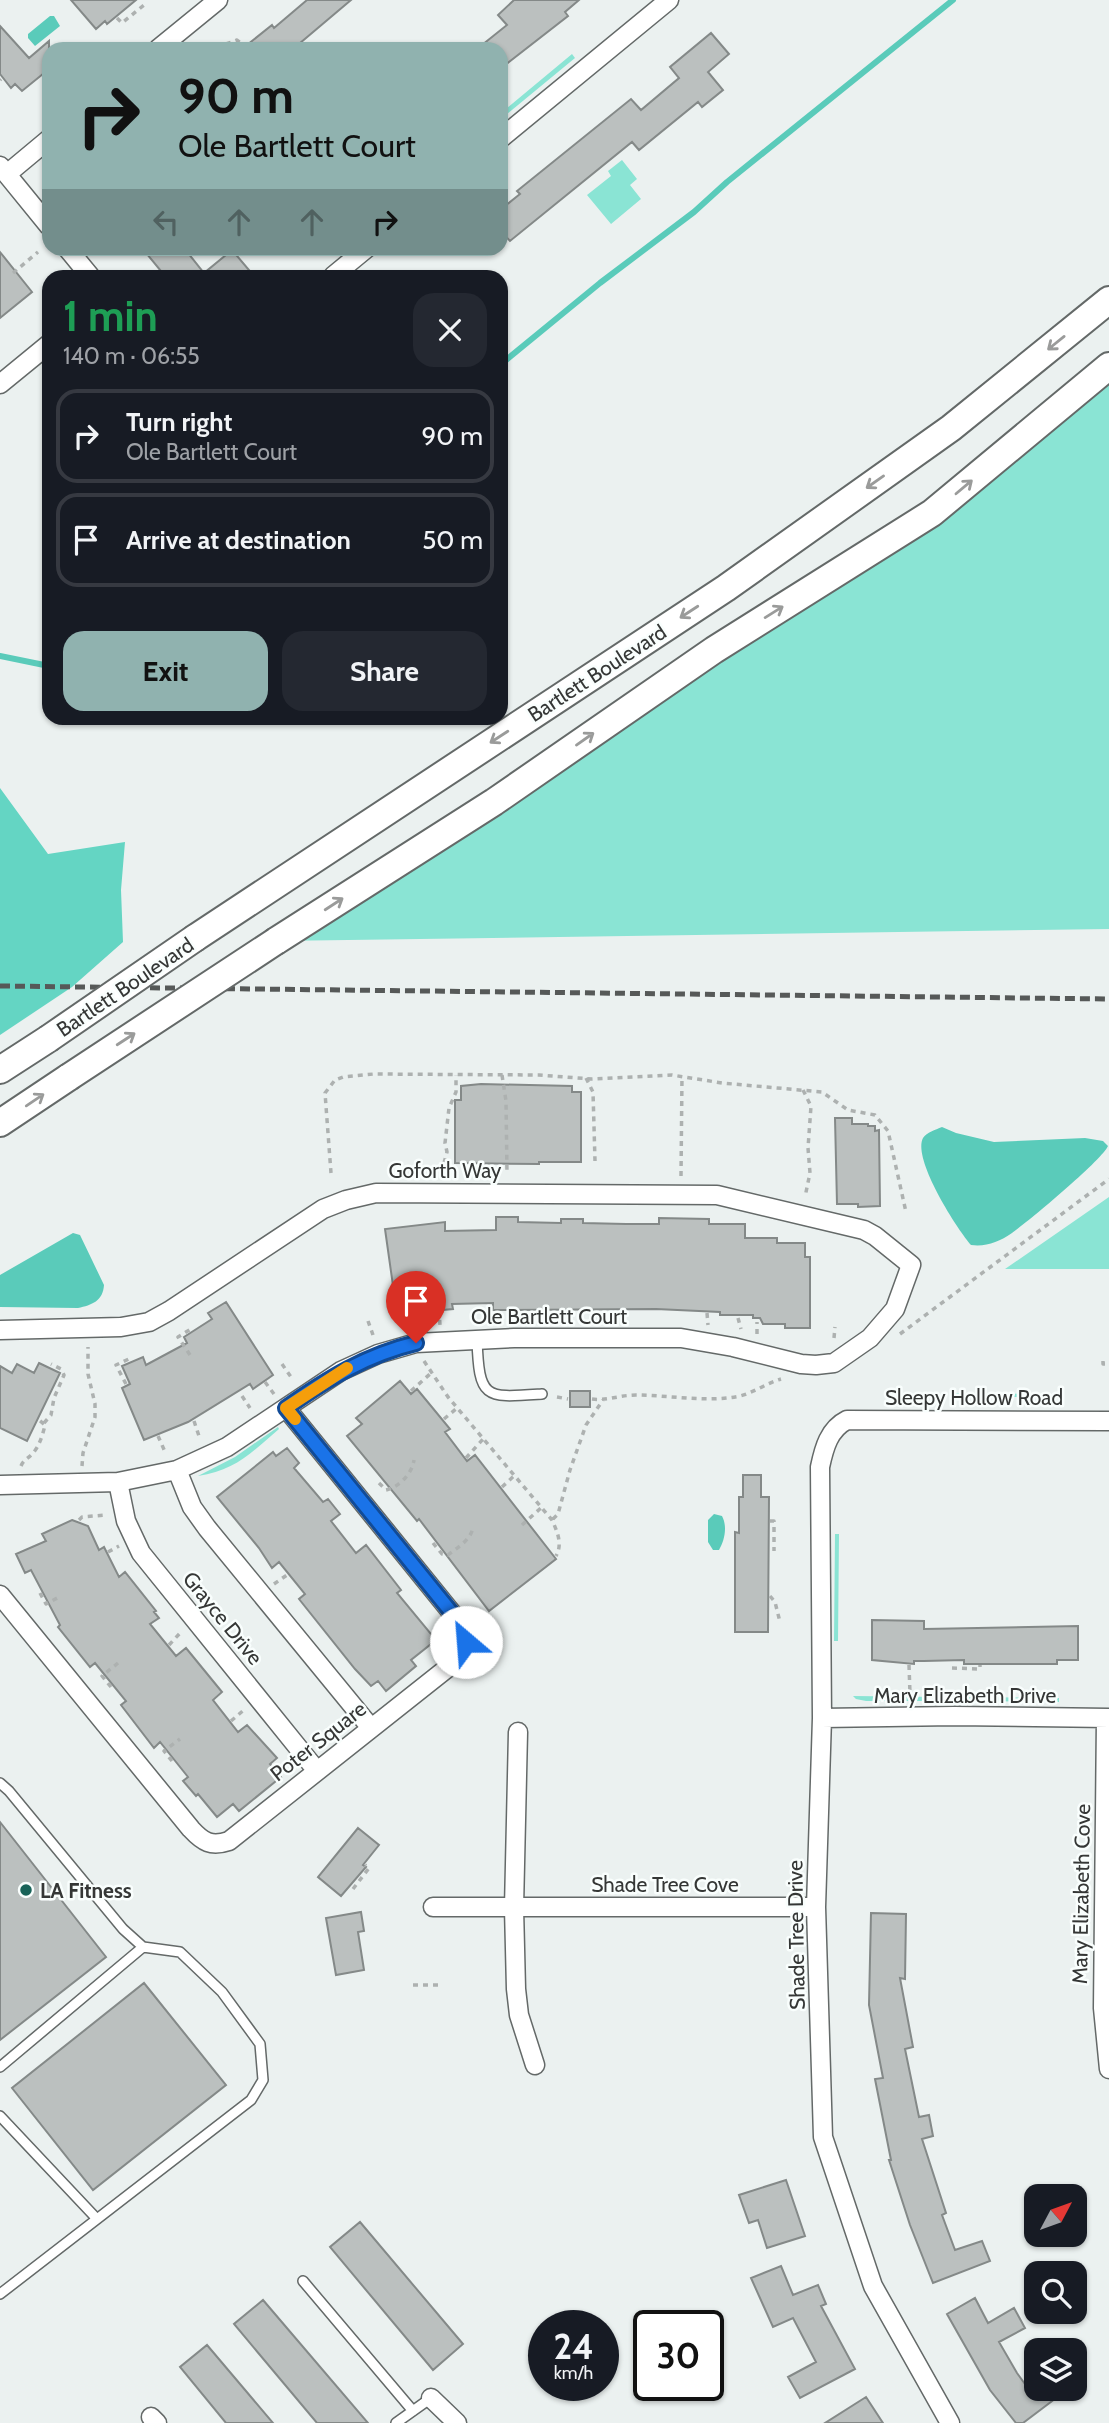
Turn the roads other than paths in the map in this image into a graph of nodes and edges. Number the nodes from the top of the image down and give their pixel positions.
1 (218, 0) edge
2 (669, 0) edge
3 (167, 42) edge
4 (508, 132) edge
5 (42, 144) edge
6 (3, 170) edge
7 (42, 217) edge
8 (74, 256) edge
9 (357, 256) edge
10 (85, 270) edge
11 (340, 270) edge
12 (1109, 300) edge
13 (42, 350) edge
14 (1109, 366) edge
15 (0, 384) edge
16 (0, 1070) edge
17 (0, 1123) edge
18 (911, 1265) joint
19 (0, 1330) edge
20 (477, 1339) junction
21 (542, 1394) dead end
22 (281, 1403) junction
23 (1109, 1421) edge
24 (840, 1424) joint
25 (173, 1465) junction
26 (118, 1482) junction
27 (0, 1485) edge
28 (0, 1595) edge
29 (822, 1718) junction
30 (1108, 1718) edge
31 (371, 1728) junction
32 (517, 1732) dead end
33 (317, 1771) junction
34 (0, 1783) edge
35 (433, 1907) dead end
36 (816, 1907) junction
37 (514, 1908) junction
38 (143, 1947) junction
39 (536, 2065) dead end
40 (0, 2067) edge
41 (1109, 2069) edge
42 (0, 2116) edge
43 (97, 2220) junction
44 (303, 2281) dead end
45 (0, 2294) edge
46 (430, 2398) joint
47 (413, 2411) junction
48 (396, 2423) edge
49 (457, 2423) edge
50 (950, 2423) edge

1 - 3 street
2 - 4 street
5 - 6 street
6 - 7 street
8 - 10 street
9 - 11 street
12 -> 16 main road, Bartlett Boulevard, bridge
13 - 15 street
17 -> 14 main road, Bartlett Boulevard, bridge
18 - 19 street, Goforth Way
18 - 20 street, Ole Bartlett Court
20 - 21 lane
20 - 22 street, Ole Bartlett Court
22 - 25 street, Ole Bartlett Court
22 - 31 street, Poter Square
23 - 24 street, Sleepy Hollow Road
24 - 29 street, Shade Tree Drive
25 - 26 street, Ole Bartlett Court
25 - 31 street
26 - 27 street, Ole Bartlett Court
26 - 33 street, Grayce Drive
28 - 33 street, Poter Square
29 - 30 street, Mary Elizabeth Drive
29 - 36 street, Shade Tree Drive
30 - 41 street, Mary Elizabeth Cove
31 - 33 street, Poter Square
32 - 37 street
34 - 38 lane
35 - 37 street, Shade Tree Cove
36 - 37 street, Shade Tree Cove
36 - 50 street, Shade Tree Drive
37 - 39 street
38 - 40 lane
38 - 43 lane
42 - 43 lane
43 - 45 lane
44 - 47 lane
46 - 47 lane
46 - 49 street
47 - 48 lane

